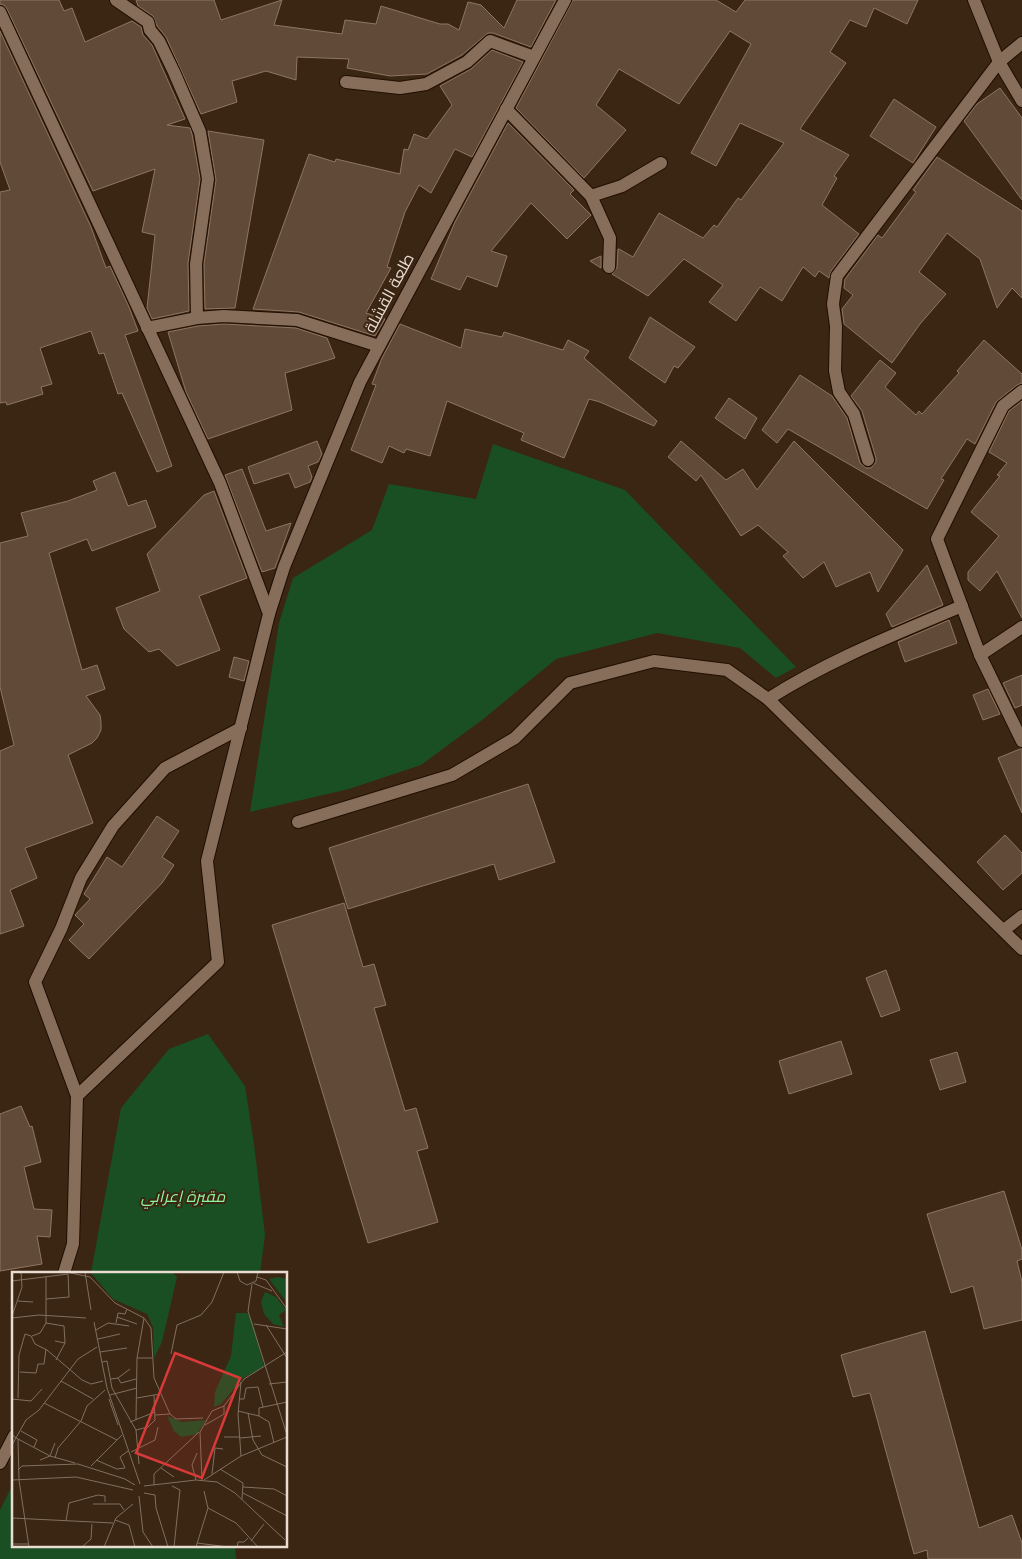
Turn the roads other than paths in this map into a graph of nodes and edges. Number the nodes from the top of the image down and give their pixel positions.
1 (116, 0) edge
2 (565, 0) edge
3 (974, 0) edge
4 (0, 12) edge
5 (1022, 43) edge
6 (534, 57) junction
7 (999, 62) junction
8 (346, 82) dead end
9 (1022, 101) edge
10 (506, 109) junction
11 (661, 163) dead end
12 (591, 196) junction
13 (609, 267) dead end
14 (196, 318) junction
15 (147, 328) junction
16 (379, 346) junction
17 (1022, 391) edge
18 (868, 460) dead end
19 (962, 606) junction
20 (269, 614) junction
21 (1022, 627) edge
22 (980, 655) junction
23 (768, 699) junction
24 (241, 728) junction
25 (1022, 741) edge
26 (298, 822) dead end
27 (1022, 916) edge
28 (1004, 930) junction
29 (1022, 949) edge
30 (77, 1096) junction
31 (64, 1272) edge
32 (12, 1440) edge
33 (0, 1462) edge

1 - 14 street
2 - 6 street, طلعة القشلة
3 - 7 street
4 - 15 street
5 - 7 street
6 - 8 street
6 - 10 street, طلعة القشلة
7 - 9 street
7 - 18 street
10 - 12 street
10 - 16 street, طلعة القشلة
11 - 12 street
12 - 13 street
14 - 15 street
14 - 16 street
15 - 20 street
16 - 20 street, طلعة القشلة
17 - 19 street
19 - 22 street
19 - 23 street
20 - 24 street, طلعة القشلة
21 - 22 street
22 - 25 street
23 - 26 street
23 - 28 street
24 - 30 street, طلعة القشلة
24 - 30 street
27 - 28 street
28 - 29 street
30 - 31 street
32 - 33 street

